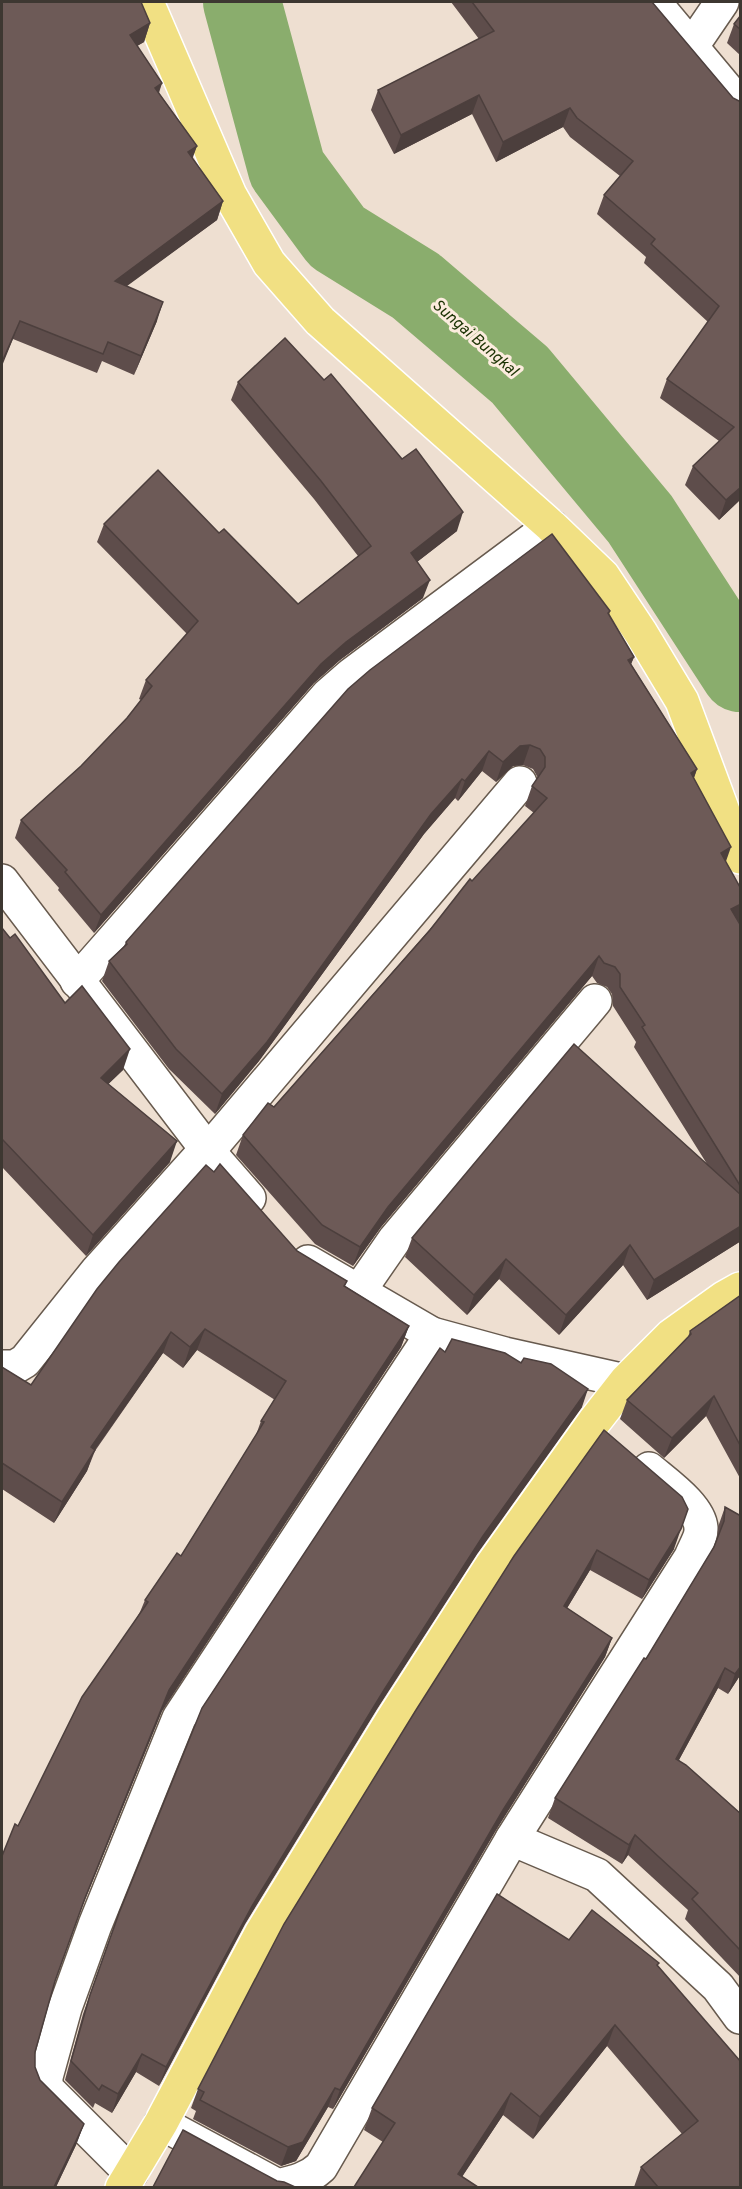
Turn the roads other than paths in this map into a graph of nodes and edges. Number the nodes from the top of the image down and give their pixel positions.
1 (147, 2) edge
2 (654, 2) edge
3 (722, 2) edge
4 (692, 46) junction
5 (741, 105) edge
6 (551, 526) junction
7 (520, 783) dead end
8 (741, 857) edge
9 (2, 881) edge
10 (77, 981) junction
11 (595, 1001) dead end
12 (208, 1151) junction
13 (741, 1289) edge
14 (359, 1291) junction
15 (432, 1334) junction
16 (2, 1367) edge
17 (626, 1381) junction
18 (594, 1422) junction
19 (512, 1839) junction
20 (741, 2017) edge
21 (161, 2123) junction
22 (126, 2180) edge
23 (279, 2187) edge

1 - 6 main road
2 - 4 street
3 - 4 street
4 - 5 street
6 - 8 main road
6 - 10 street
7 - 12 street
9 - 10 street
10 - 12 street
11 - 14 street
12 - 14 street
12 - 16 street
13 - 17 main road
14 - 15 street
15 - 17 street
15 - 22 street
17 - 18 main road
18 - 19 street
18 - 21 main road
19 - 20 street
19 - 23 street
21 - 22 main road
21 - 23 street

